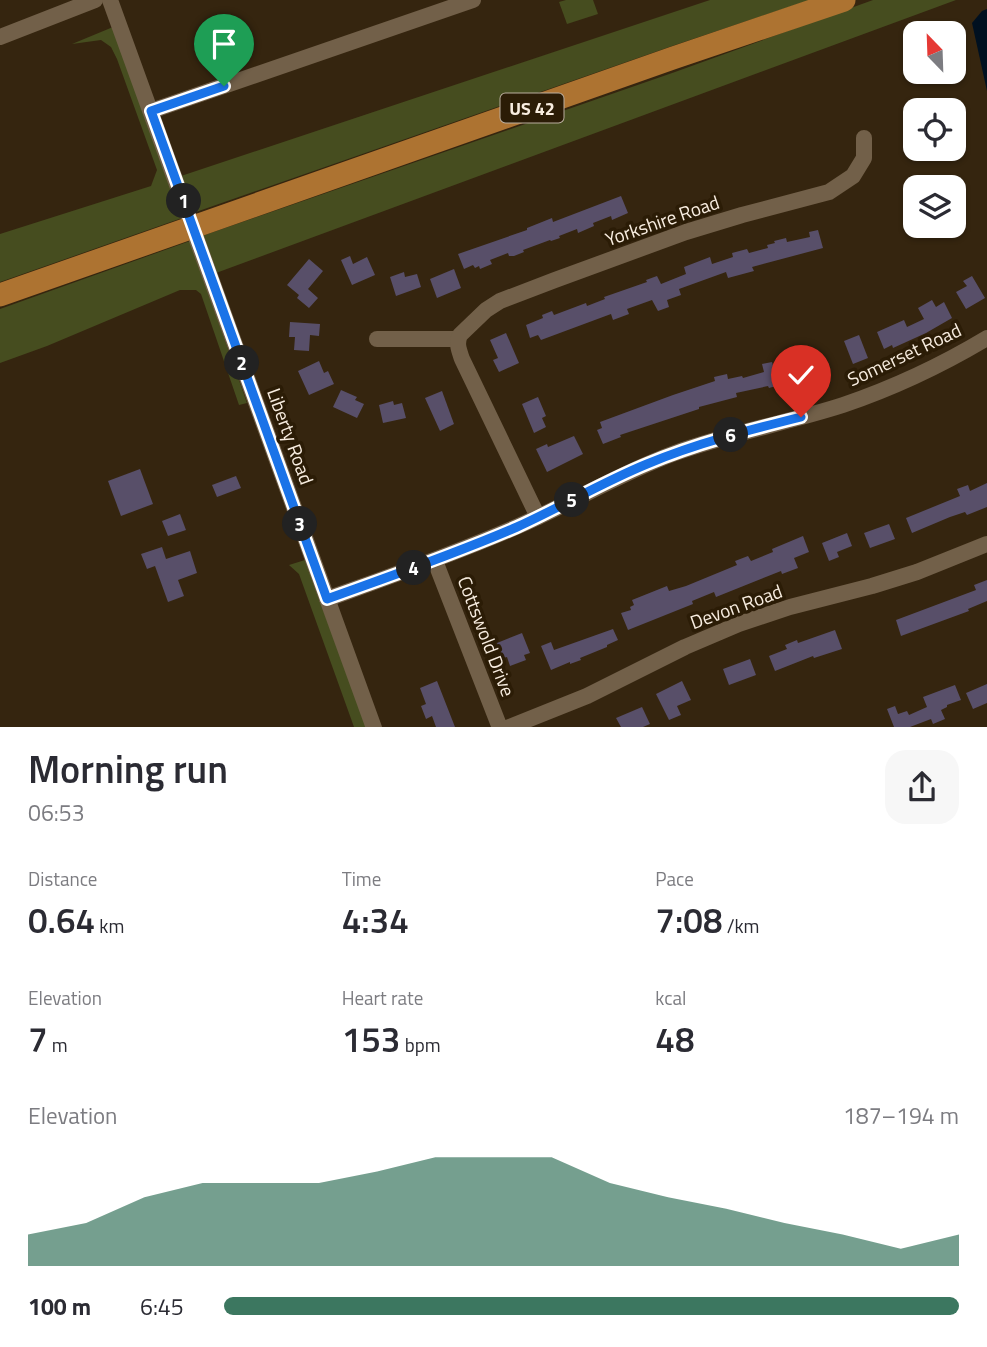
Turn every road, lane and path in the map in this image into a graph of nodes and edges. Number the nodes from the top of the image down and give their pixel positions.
1 (94, 0) edge
2 (110, 0) edge
3 (473, 0) edge
4 (842, 0) edge
5 (0, 37) edge
6 (151, 111) junction
7 (864, 138) dead end
8 (0, 295) edge
9 (987, 338) edge
10 (377, 339) dead end
11 (458, 339) junction
12 (538, 517) junction
13 (987, 544) edge
14 (435, 561) junction
15 (327, 599) junction
16 (374, 727) edge
17 (500, 727) edge
18 (507, 727) edge

1 - 5 street
2 - 6 street, Liberty Road
3 - 6 street
4 - 8 highway, US 42
6 - 15 street, Liberty Road
7 - 11 street, Yorkshire Road
9 - 12 street, Somerset Road
10 - 11 street
11 - 12 street
12 - 14 street, Somerset Road
13 - 18 street, Devon Road
14 - 15 street, Somerset Road
14 - 17 street, Cottswold Drive
15 - 16 street, Liberty Road

